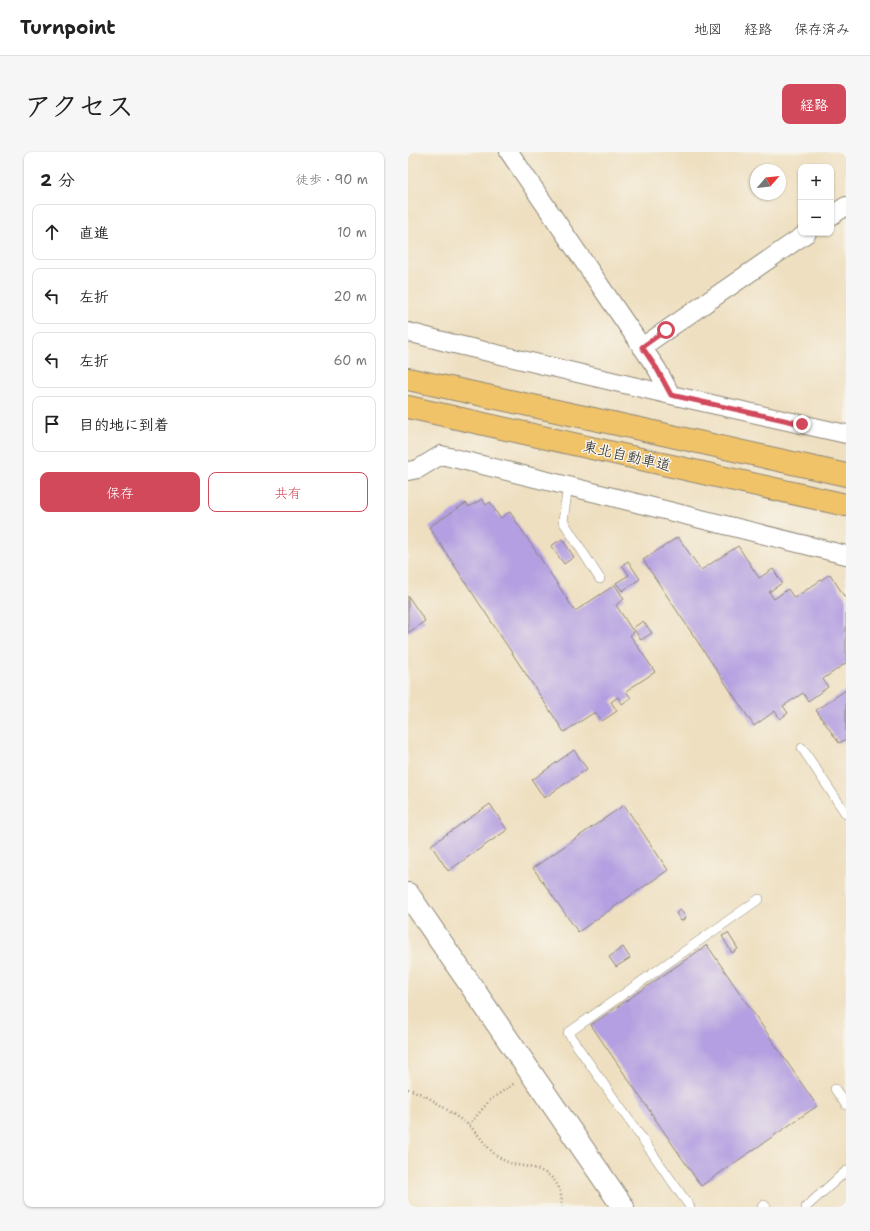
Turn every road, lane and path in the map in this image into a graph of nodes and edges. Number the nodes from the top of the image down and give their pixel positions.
1 (509, 152) edge
2 (846, 206) edge
3 (834, 214) edge
4 (803, 236) edge
5 (408, 332) edge
6 (642, 347) junction
7 (408, 379) edge
8 (671, 395) junction
9 (408, 407) edge
10 (846, 434) edge
11 (408, 471) edge
12 (846, 475) edge
13 (568, 486) junction
14 (846, 505) edge
15 (846, 555) edge
16 (600, 579) dead end
17 (802, 748) dead end
18 (846, 814) edge
19 (408, 894) edge
20 (759, 898) dead end
21 (530, 1072) junction
22 (408, 1089) edge
23 (835, 1089) dead end
24 (846, 1105) edge
25 (469, 1125) junction
26 (846, 1171) edge
27 (562, 1207) edge
28 (623, 1207) edge
29 (690, 1207) edge
30 (762, 1207) edge
31 (766, 1207) edge
32 (806, 1207) edge

1 - 6 street
2 - 3 street
4 - 6 street
5 - 8 street
6 - 8 street
7 - 12 highway, 東北自動車道
8 - 10 street
9 - 14 highway, 東北自動車道
11 - 13 street
13 - 15 street
13 - 16 lane
17 - 18 lane
19 - 21 street
20 - 29 lane
21 - 25 path
21 - 28 street
22 - 25 path
23 - 24 lane
25 - 27 path
26 - 32 lane
30 - 31 lane

